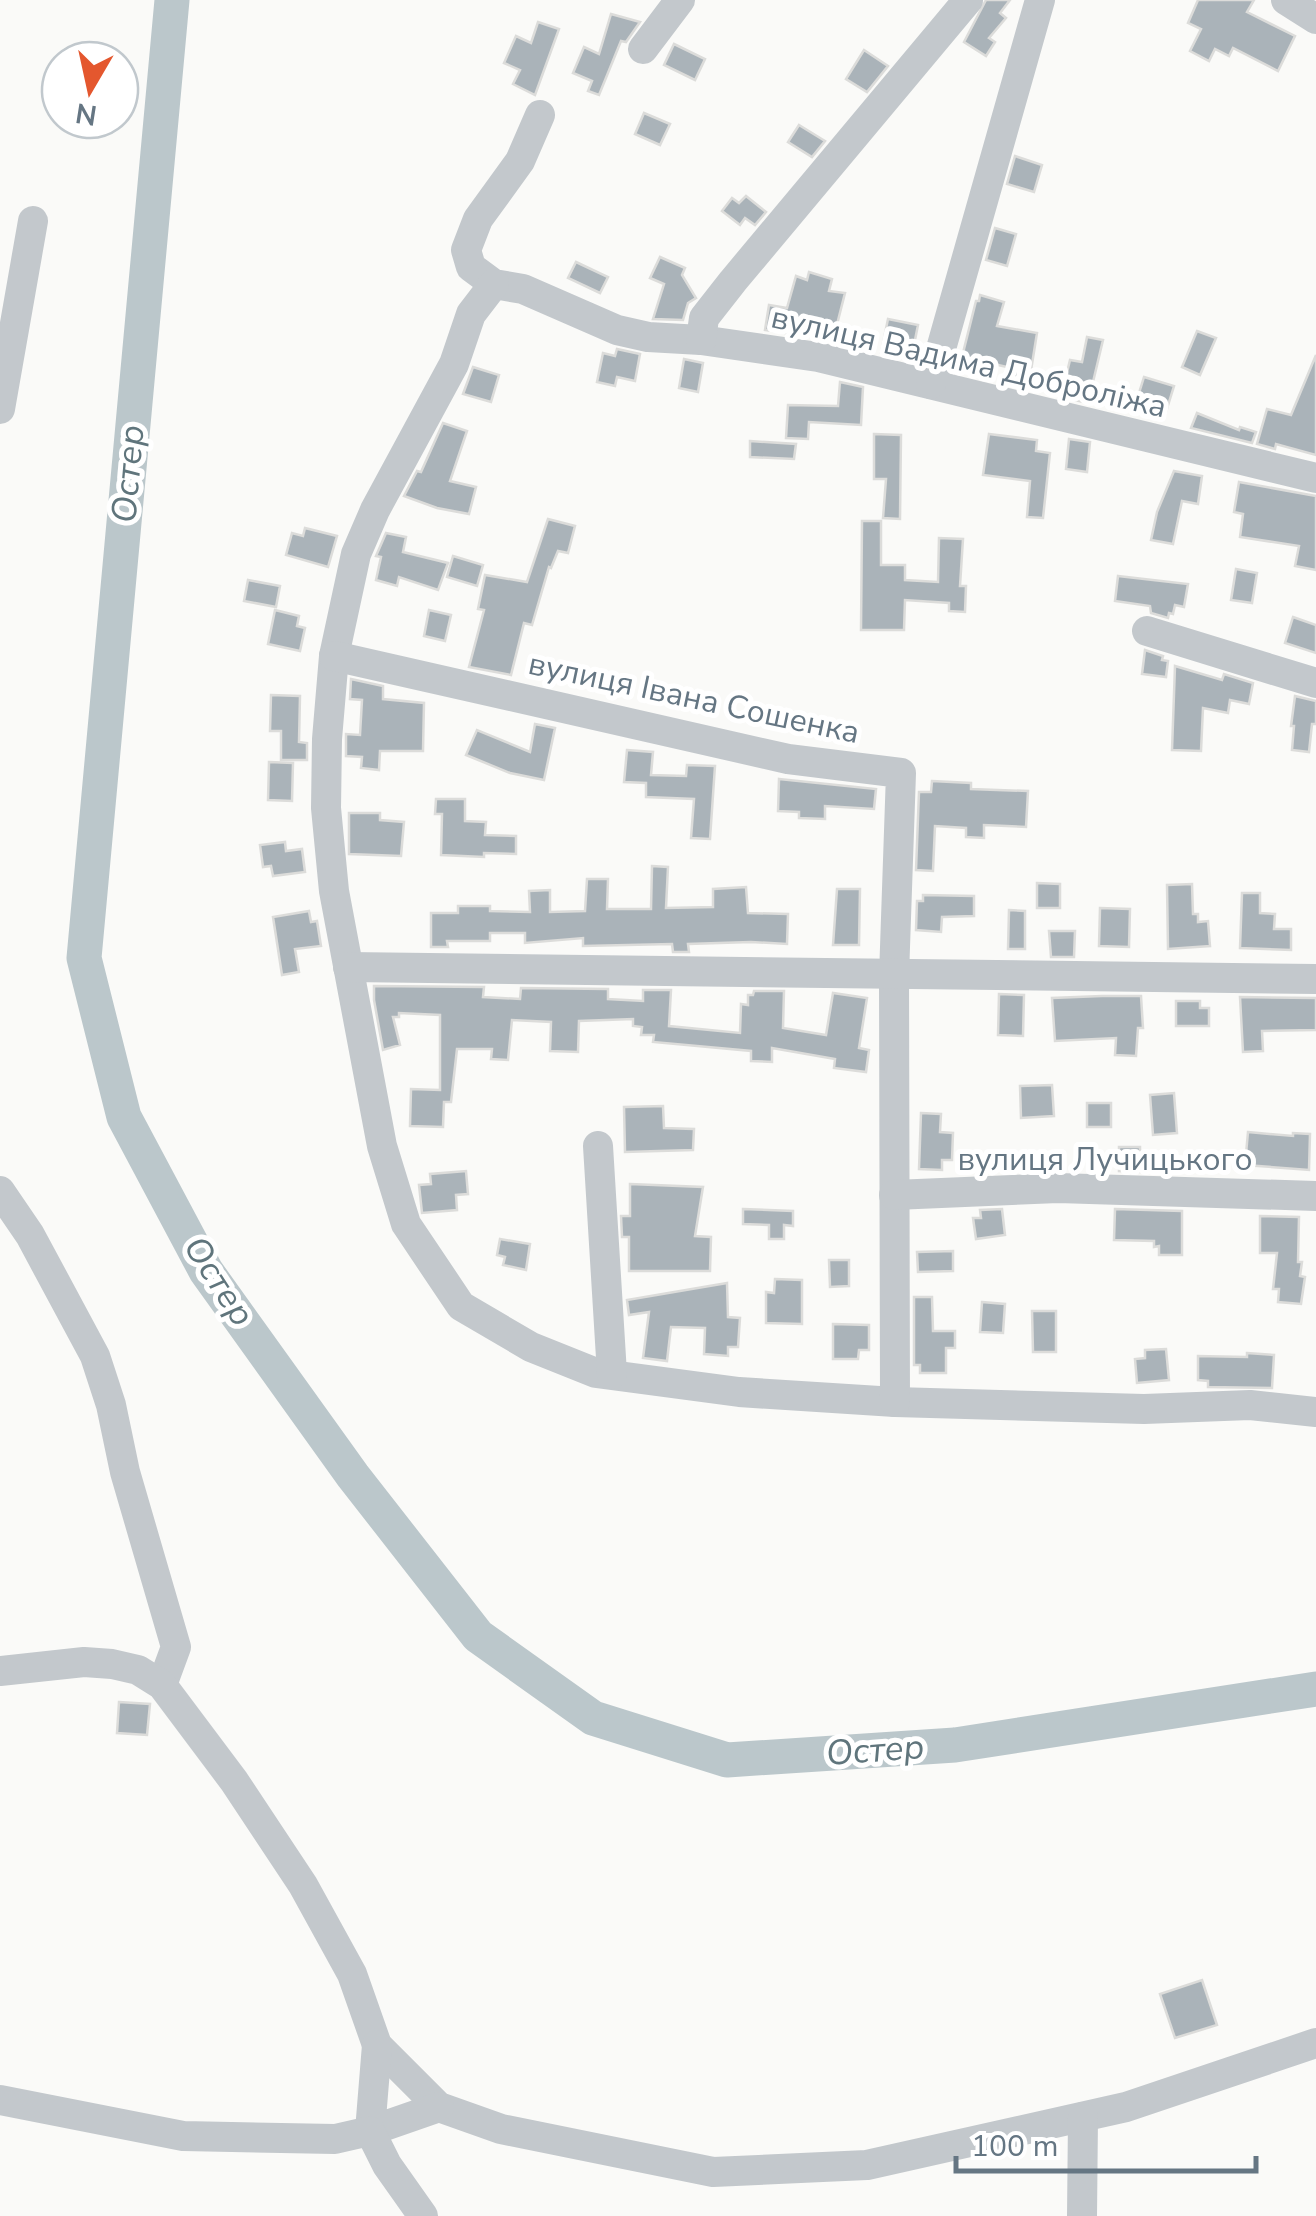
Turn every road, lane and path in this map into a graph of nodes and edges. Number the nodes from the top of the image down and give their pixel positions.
1 (680, 0) edge
2 (968, 0) edge
3 (1040, 0) edge
4 (1286, 0) edge
5 (1316, 19) edge
6 (643, 49) dead end
7 (540, 115) dead end
8 (33, 221) dead end
9 (494, 284) junction
10 (701, 340) junction
11 (931, 384) junction
12 (0, 409) edge
13 (1316, 478) edge
14 (1147, 631) dead end
15 (334, 656) junction
16 (1316, 684) edge
17 (348, 967) junction
18 (894, 976) junction
19 (1316, 978) edge
20 (598, 1146) dead end
21 (894, 1195) junction
22 (1, 1196) edge
23 (1316, 1196) edge
24 (612, 1374) junction
25 (895, 1402) junction
26 (1316, 1412) edge
27 (0, 1671) edge
28 (162, 1685) junction
29 (1316, 2043) edge
30 (377, 2045) junction
31 (0, 2100) edge
32 (439, 2107) junction
33 (1083, 2116) junction
34 (370, 2131) junction
35 (423, 2216) edge
36 (1082, 2216) edge

1 - 6 street
2 - 10 street
3 - 11 street
4 - 5 street
7 - 9 street
8 - 12 street
9 - 10 street, вулиця Вадима Доброліжа
9 - 15 street
10 - 11 street, вулиця Вадима Доброліжа
11 - 13 street, вулиця Вадима Доброліжа
14 - 16 street
15 - 17 street
15 - 18 street, вулиця Івана Сошенка
17 - 18 street
17 - 24 street
18 - 19 street
18 - 21 street, вулиця Івана Сошенка
20 - 24 street
21 - 23 street, вулиця Лучицького
21 - 25 street, вулиця Івана Сошенка
22 - 28 street
24 - 25 street
25 - 26 street
27 - 28 street
28 - 30 street
29 - 33 street
30 - 32 street
30 - 34 street
31 - 34 street
32 - 33 street
32 - 34 street
33 - 36 street
34 - 35 street

